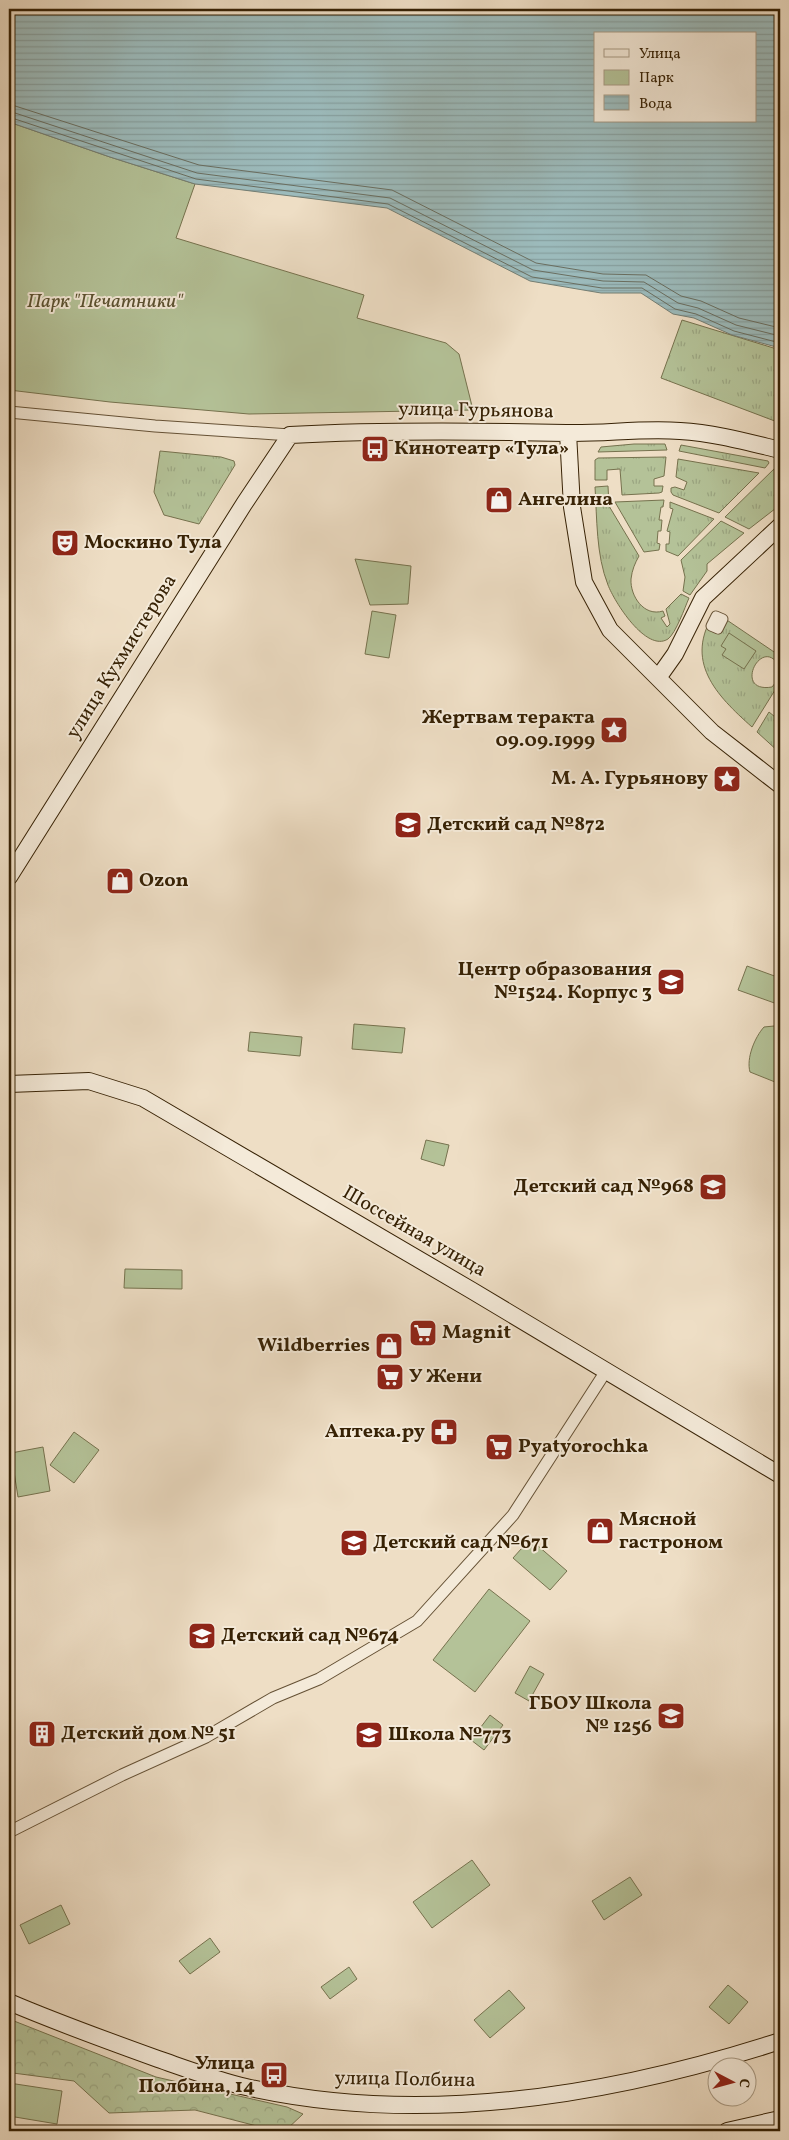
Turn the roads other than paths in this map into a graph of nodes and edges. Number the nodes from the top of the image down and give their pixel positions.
1 (9, 412) edge
2 (568, 433) junction
3 (290, 435) junction
4 (780, 450) edge
5 (780, 526) edge
6 (658, 678) junction
7 (780, 786) edge
8 (9, 877) edge
9 (9, 1084) edge
10 (606, 1371) junction
11 (780, 1476) edge
12 (9, 1832) edge
13 (9, 2002) edge
14 (780, 2041) edge
15 (776, 2120) edge
16 (727, 2131) edge

1 - 3 street, улица Гурьянова
2 - 3 main road, улица Гурьянова
2 - 4 main road
2 - 6 main road, улица Гурьянова
3 - 8 main road, улица Кухмистерова
5 - 6 main road
6 - 7 main road, улица Гурьянова
9 - 10 main road, Шоссейная улица
10 - 11 main road, Шоссейная улица
10 - 12 street
13 - 14 main road, улица Полбина
15 - 16 main road

